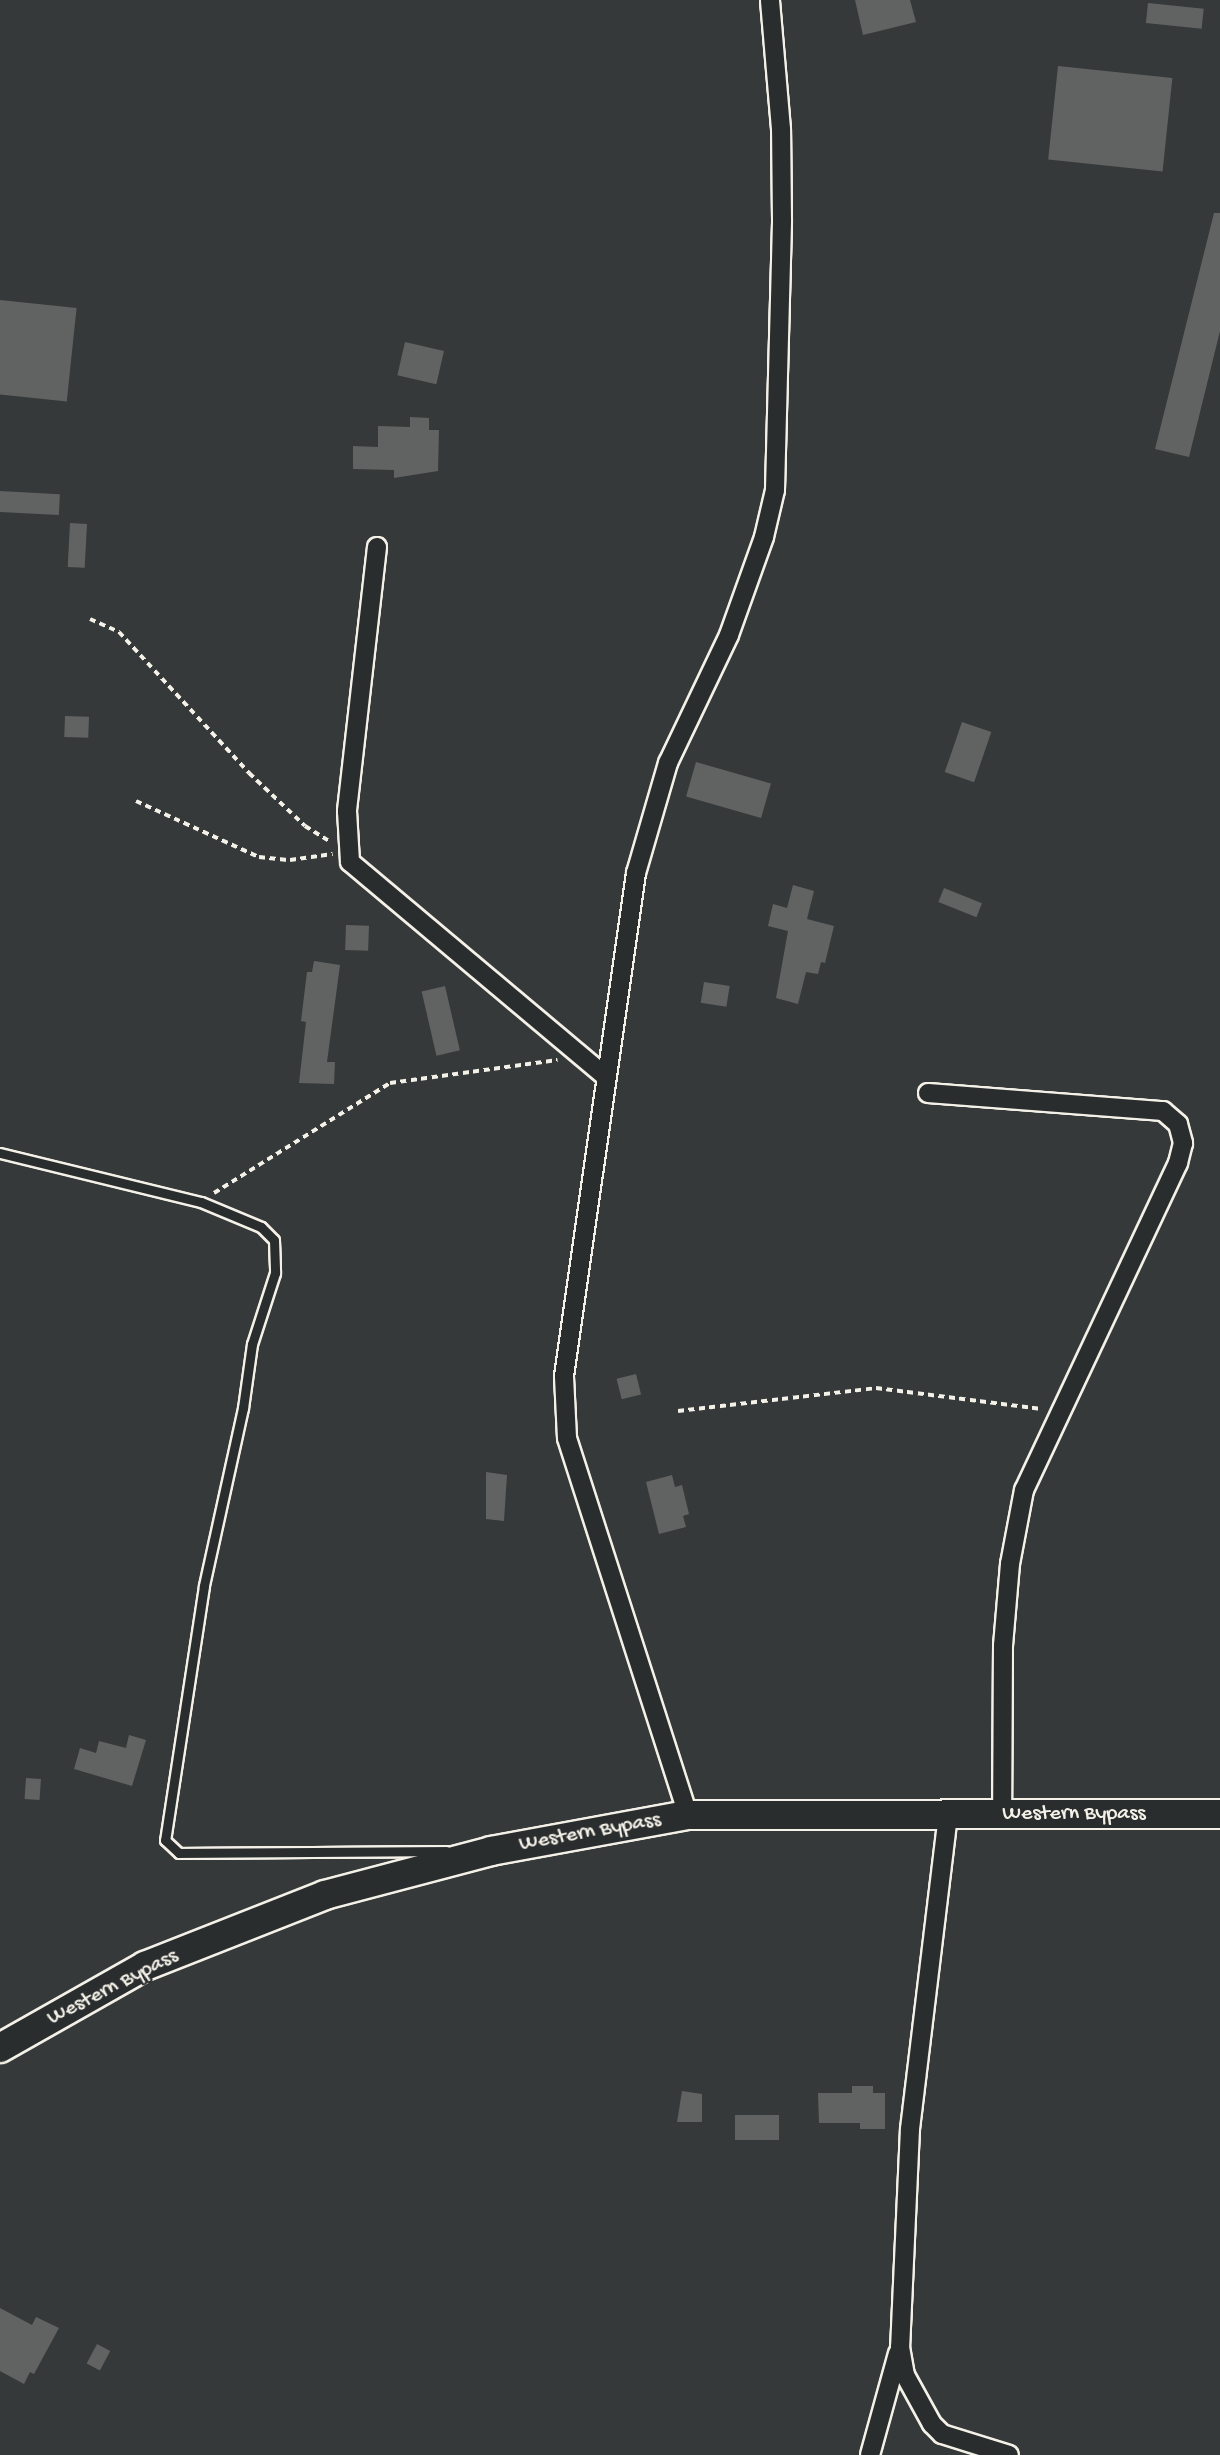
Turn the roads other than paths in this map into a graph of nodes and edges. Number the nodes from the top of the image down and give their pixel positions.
1 (770, 0) edge
2 (377, 547) dead end
3 (605, 1076) junction
4 (928, 1093) dead end
5 (0, 1153) edge
6 (1220, 1814) edge
7 (688, 1815) junction
8 (948, 1815) junction
9 (1002, 1816) junction
10 (491, 1851) junction
11 (0, 2048) edge
12 (900, 2347) junction
13 (870, 2455) edge
14 (1009, 2455) edge

1 - 3 street
2 - 3 street
3 - 7 street
4 - 9 street
5 - 10 lane
6 - 9 main road, Western Bypass
7 - 8 main road, Western Bypass
7 - 10 main road, Western Bypass
8 - 9 main road, Western Bypass
8 - 12 street
10 - 11 main road, Western Bypass
12 - 13 street
12 - 14 street

